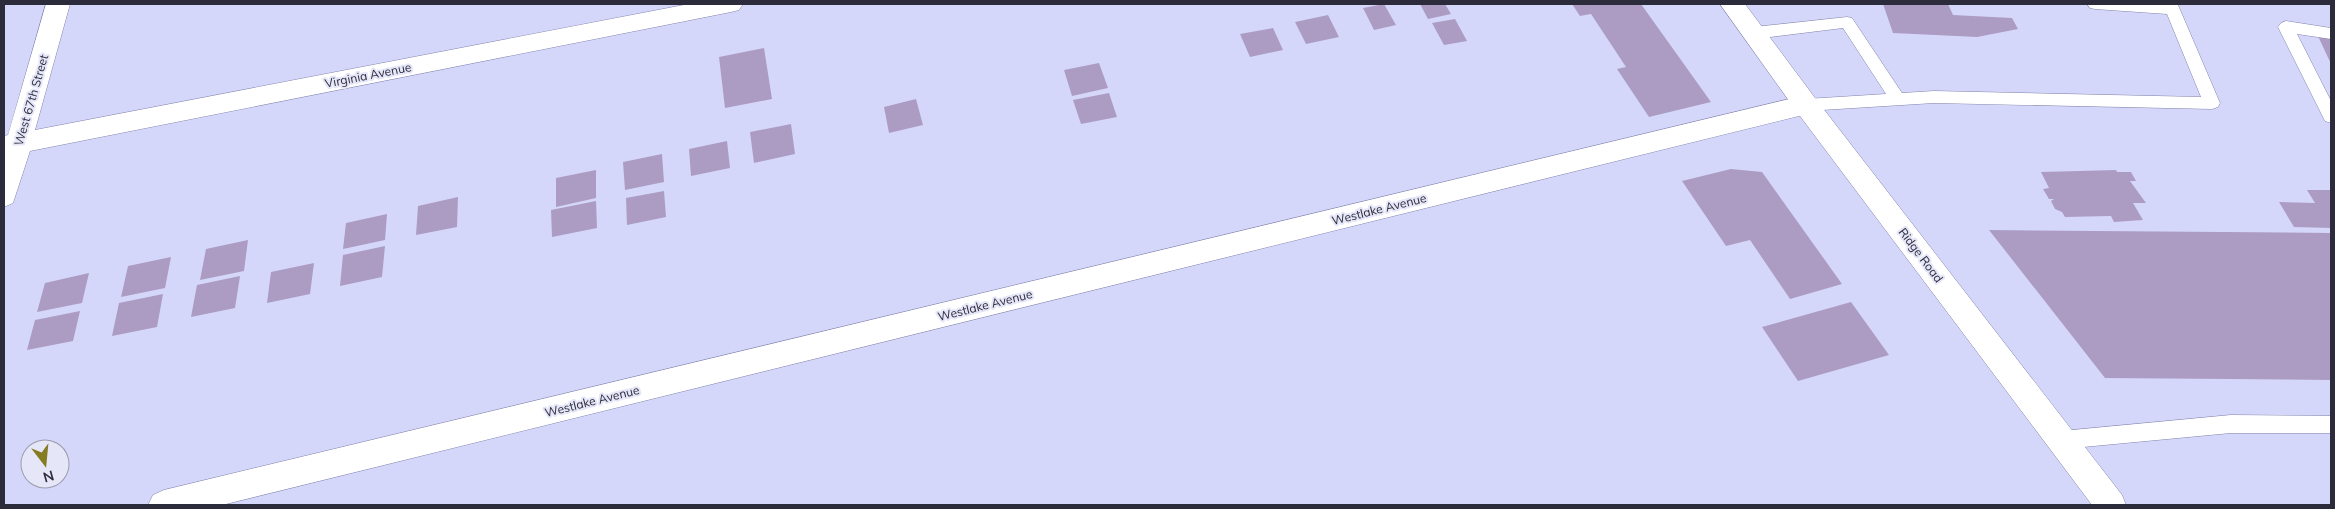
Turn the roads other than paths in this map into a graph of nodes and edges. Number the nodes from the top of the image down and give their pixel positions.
1 (58, 4) edge
2 (731, 4) edge
3 (1732, 4) edge
4 (2095, 4) edge
5 (1754, 33) junction
6 (2331, 33) edge
7 (1898, 100) junction
8 (1806, 105) junction
9 (2331, 117) edge
10 (11, 144) edge
11 (4, 196) edge
12 (2331, 425) edge
13 (2062, 440) junction
14 (164, 505) edge
15 (2111, 505) edge

1 - 10 street, West 67th Street
2 - 10 street, Virginia Avenue
3 - 5 street, Ridge Road
4 - 7 lane
5 - 7 lane
5 - 8 street, Ridge Road
6 - 9 lane
7 - 8 lane
8 - 13 street, Ridge Road
8 - 14 street, Westlake Avenue
10 - 11 street, West 67th Street
12 - 13 lane
13 - 15 street, Ridge Road

